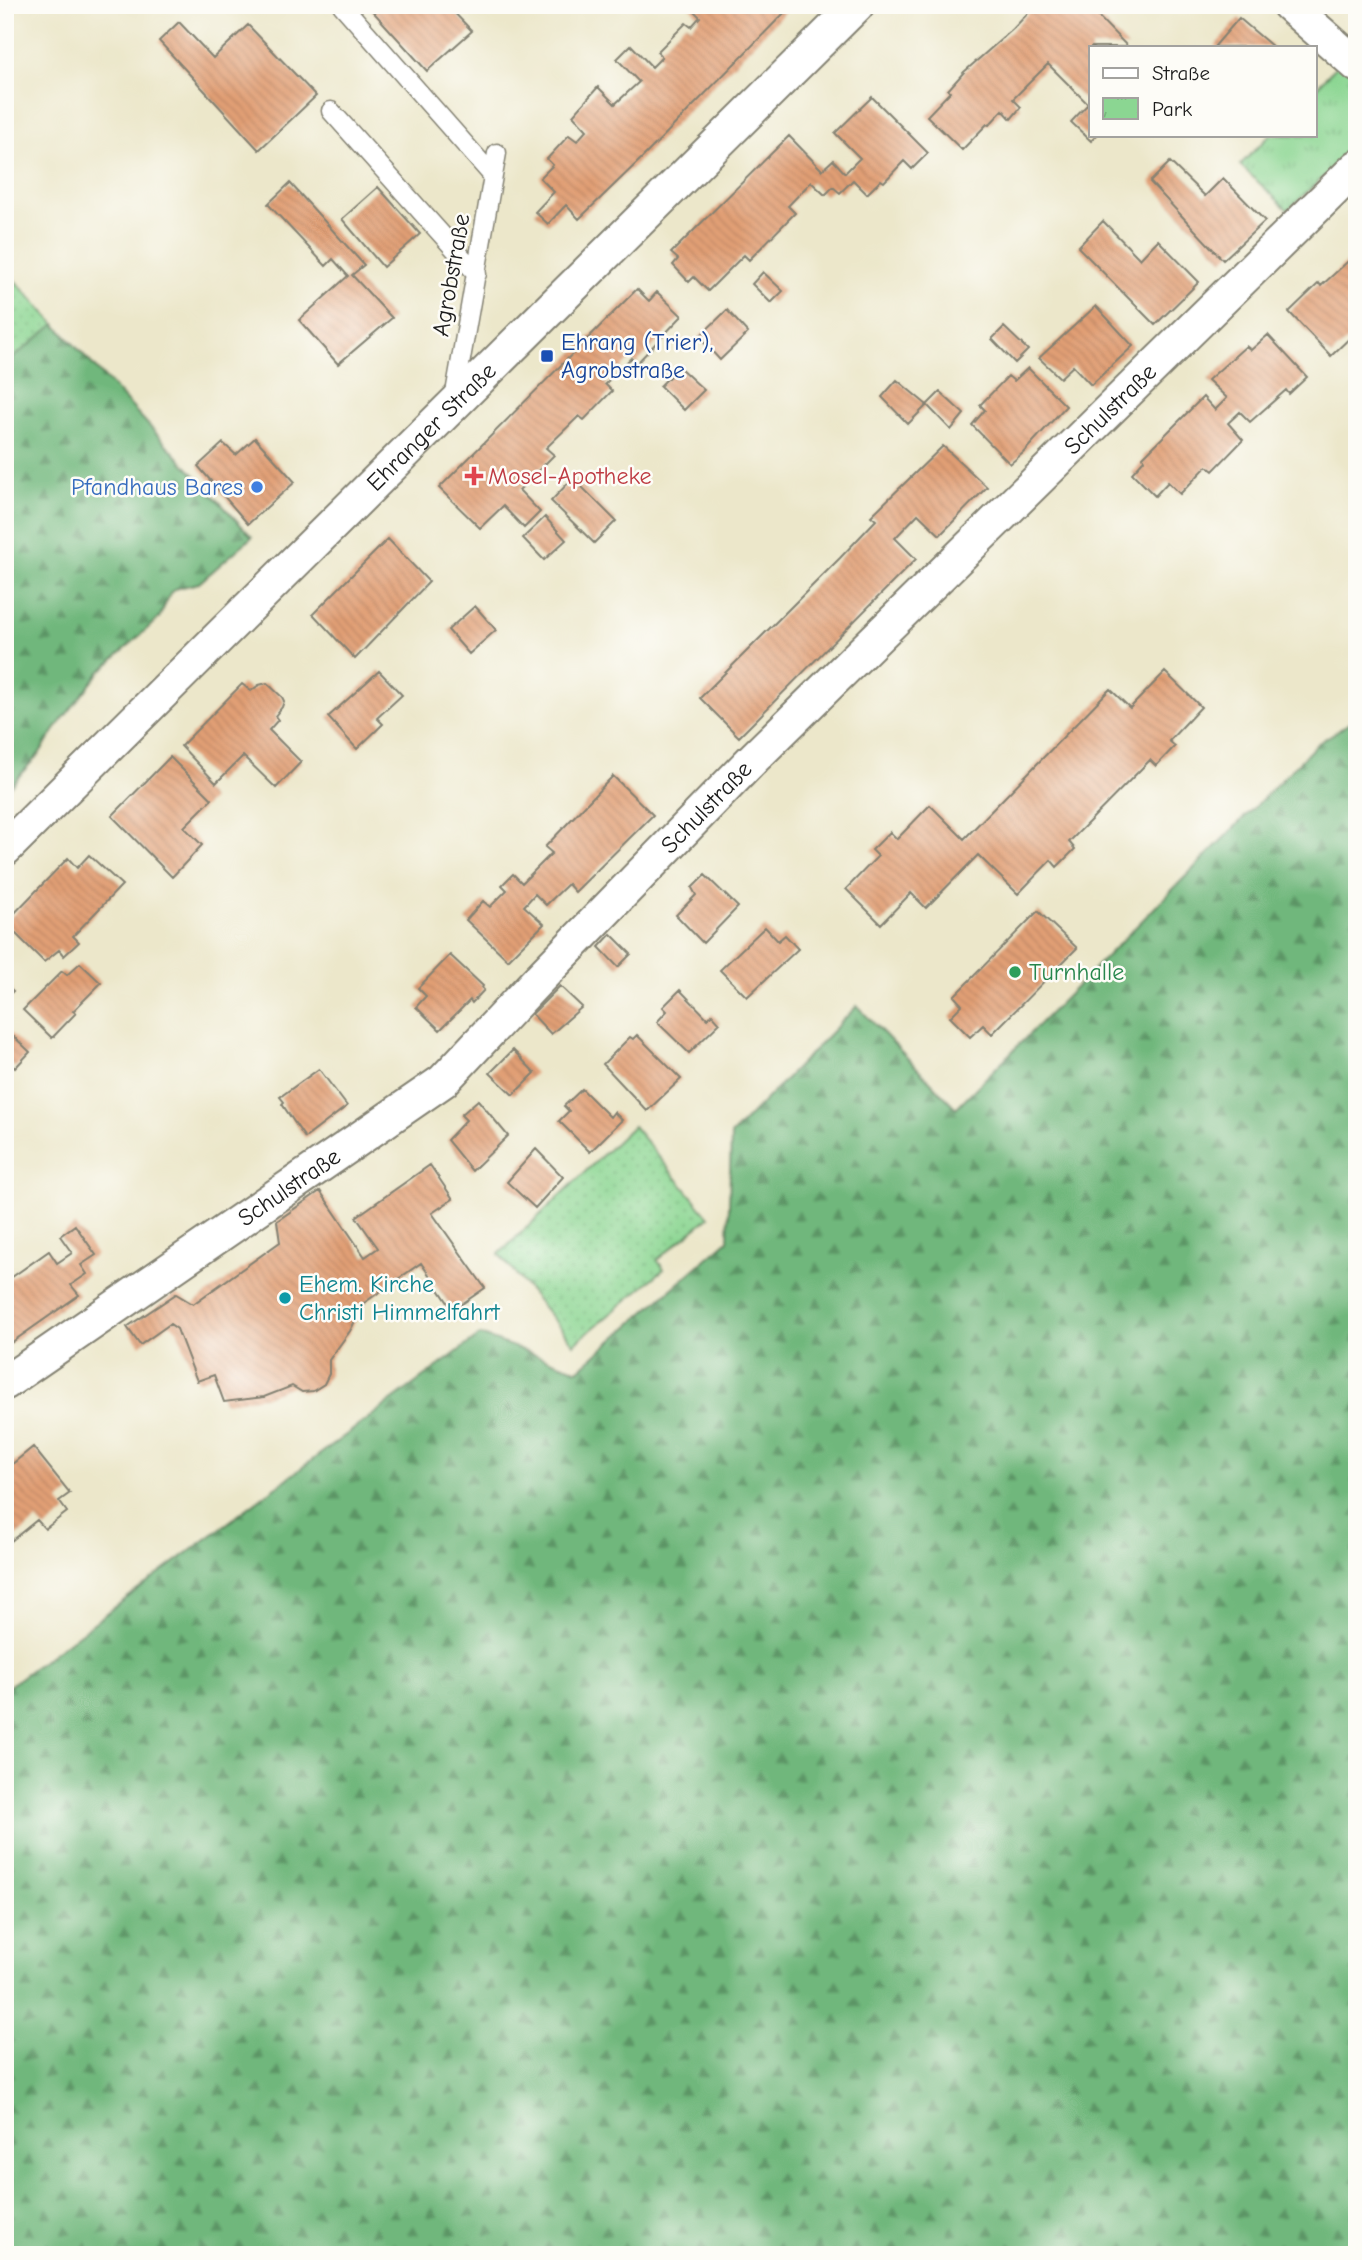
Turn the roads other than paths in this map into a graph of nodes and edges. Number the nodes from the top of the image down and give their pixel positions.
1 (342, 5) edge
2 (857, 5) edge
3 (1290, 5) edge
4 (1357, 65) edge
5 (331, 111) dead end
6 (497, 153) dead end
7 (1357, 167) edge
8 (493, 176) junction
9 (477, 274) junction
10 (453, 405) junction
11 (5, 849) edge
12 (5, 1383) edge

1 - 8 lane
2 - 10 street, Ehranger Straße
3 - 4 street
5 - 9 lane
6 - 8 lane, Agrobstraße
7 - 12 street, Schulstraße
8 - 9 lane, Agrobstraße
9 - 10 lane, Agrobstraße
10 - 11 street, Ehranger Straße

